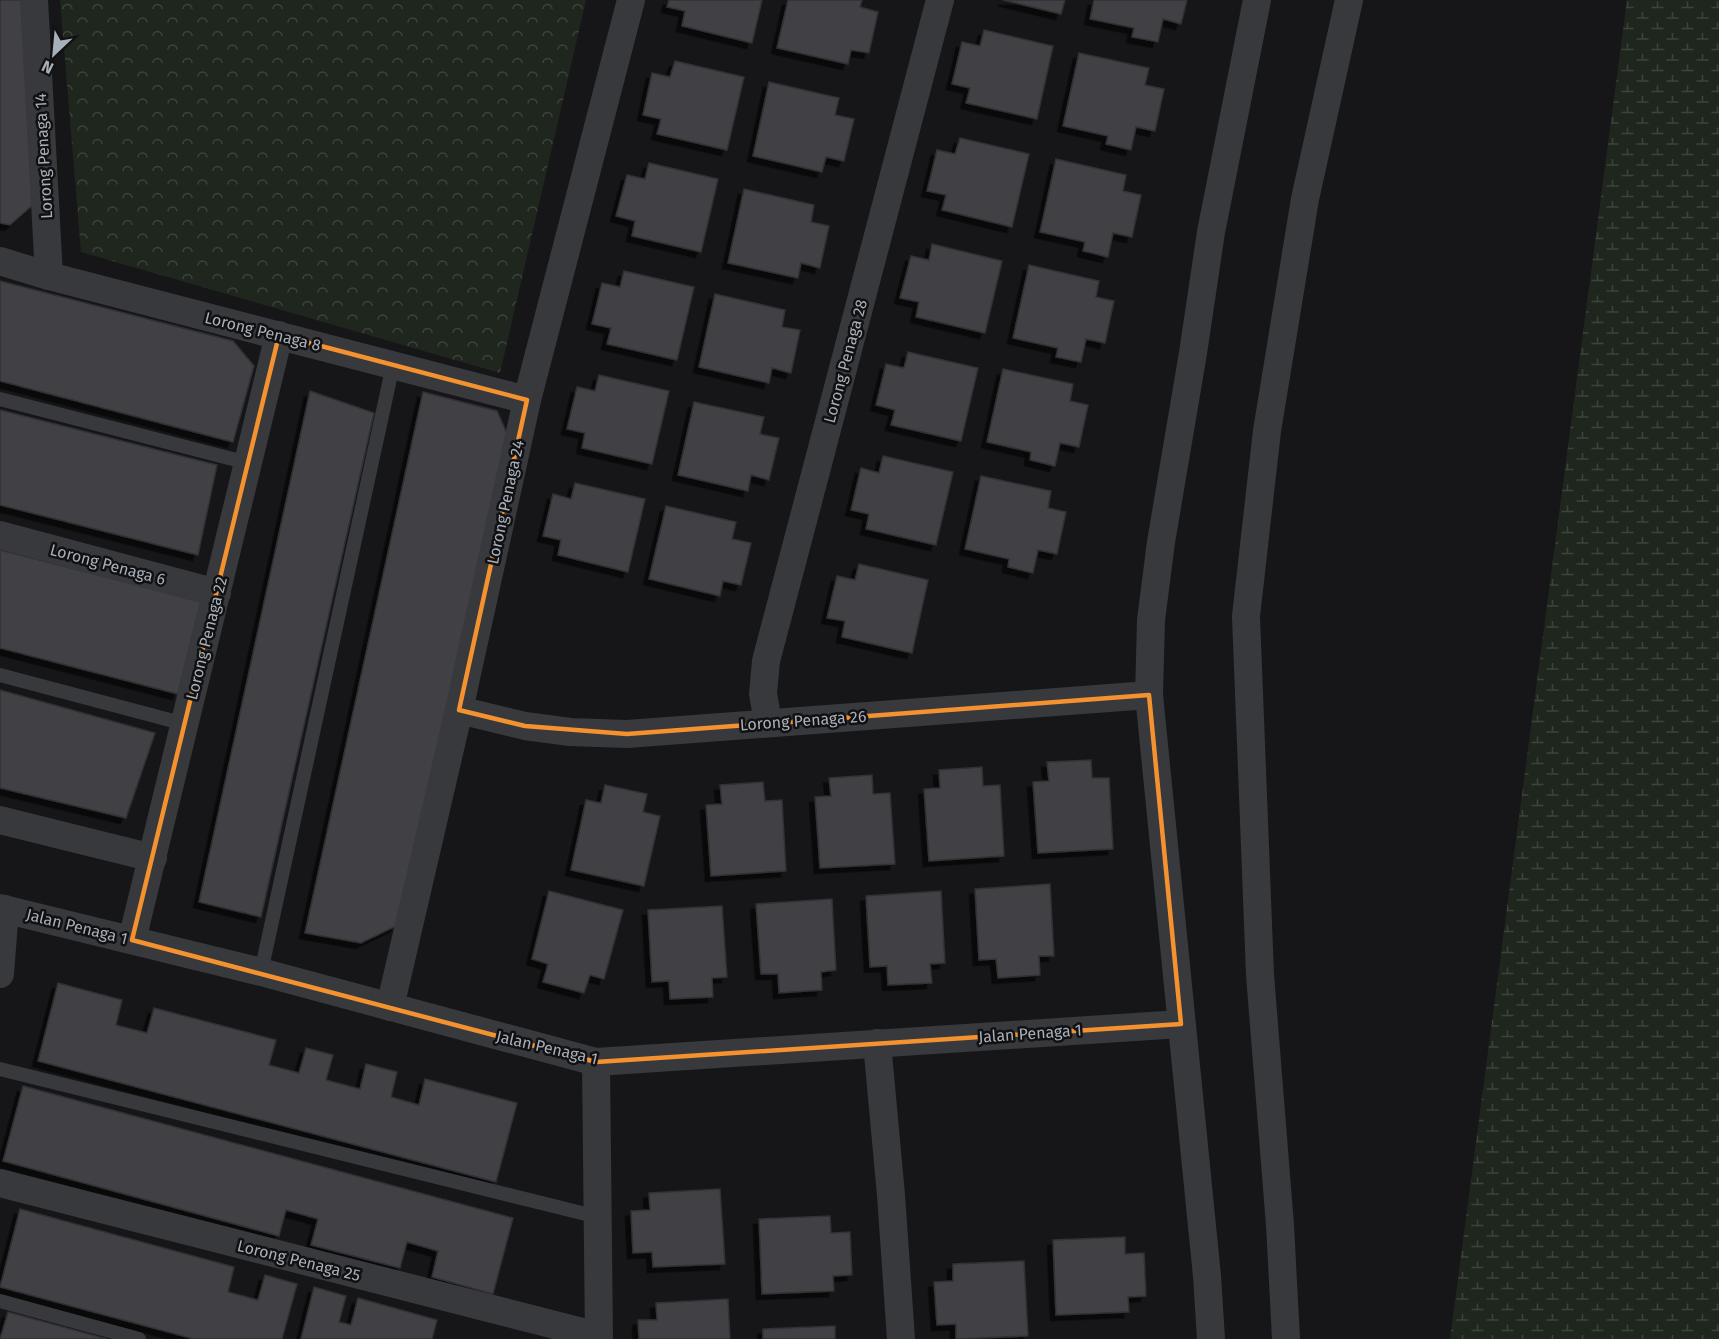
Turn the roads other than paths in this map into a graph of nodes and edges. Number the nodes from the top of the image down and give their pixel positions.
1 (34, 0) edge
2 (632, 0) edge
3 (940, 0) edge
4 (1257, 0) edge
5 (1348, 0) edge
6 (0, 261) edge
7 (49, 276) junction
8 (279, 335) junction
9 (393, 364) junction
10 (0, 399) edge
11 (527, 400) junction
12 (249, 463) junction
13 (0, 535) edge
14 (217, 593) junction
15 (0, 675) edge
16 (1149, 695) junction
17 (459, 710) junction
18 (768, 722) junction
19 (185, 724) junction
20 (0, 820) edge
21 (153, 858) junction
22 (3, 909) edge
23 (132, 940) junction
24 (261, 972) junction
25 (0, 974) edge
26 (390, 1007) junction
27 (1181, 1024) junction
28 (877, 1043) junction
29 (596, 1062) junction
30 (0, 1068) edge
31 (0, 1183) edge
32 (598, 1217) junction
33 (0, 1301) edge
34 (598, 1337) edge
35 (139, 1339) edge
36 (901, 1339) edge
37 (1211, 1339) edge
38 (1286, 1339) edge

1 - 7 street, Lorong Penaga 14
2 - 11 street, Lorong Penaga 24
3 - 18 street, Lorong Penaga 28
4 - 16 street
5 - 38 street
6 - 7 street, Lorong Penaga 8
7 - 8 street, Lorong Penaga 8
8 - 9 street, Lorong Penaga 8
8 - 12 street, Lorong Penaga 22
9 - 11 street, Lorong Penaga 8
9 - 24 lane
10 - 12 lane
11 - 17 street, Lorong Penaga 24
12 - 14 street, Lorong Penaga 22
13 - 14 street, Lorong Penaga 6
14 - 19 street, Lorong Penaga 22
15 - 19 lane
16 - 18 street, Lorong Penaga 26
16 - 27 street
17 - 18 street, Lorong Penaga 26
17 - 26 street, Lorong Penaga 24
19 - 21 street, Lorong Penaga 22
20 - 21 street
21 - 23 street, Lorong Penaga 22
22 - 23 street, Jalan Penaga 1
22 - 25 street
23 - 24 street, Jalan Penaga 1
24 - 26 street, Jalan Penaga 1
26 - 29 street, Jalan Penaga 1
27 - 28 street, Jalan Penaga 1
27 - 37 street
28 - 29 street, Jalan Penaga 1
28 - 36 street
29 - 32 street
30 - 32 lane
31 - 34 street, Lorong Penaga 25
32 - 34 street
33 - 35 lane

